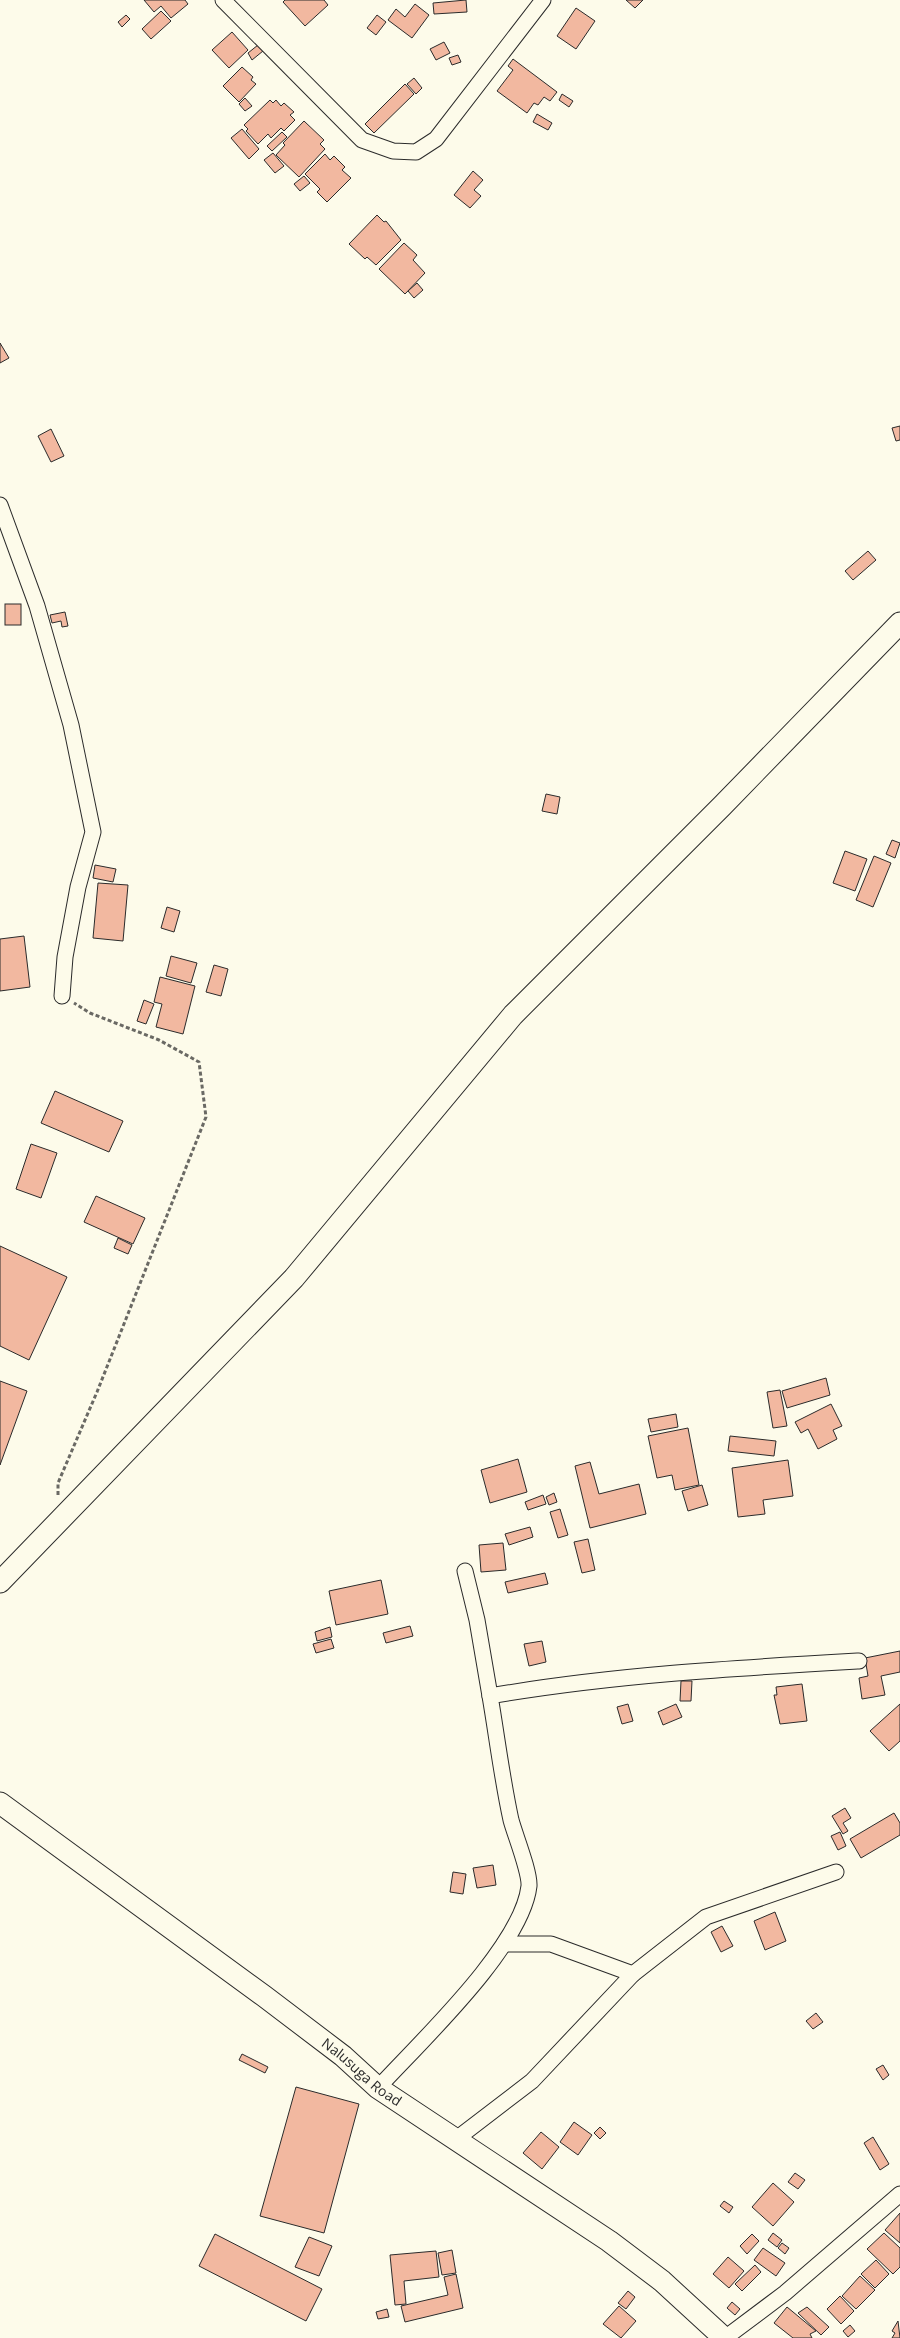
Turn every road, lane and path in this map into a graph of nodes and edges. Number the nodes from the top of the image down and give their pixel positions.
1 (223, 0) edge
2 (543, 0) edge
3 (0, 505) edge
4 (900, 623) edge
5 (62, 996) joint
6 (58, 1523) junction
7 (465, 1571) dead end
8 (0, 1582) edge
9 (859, 1660) dead end
10 (490, 1696) junction
11 (0, 1803) edge
12 (836, 1872) dead end
13 (504, 1944) junction
14 (633, 1974) junction
15 (378, 2088) junction
16 (455, 2140) junction
17 (900, 2194) edge
18 (724, 2338) edge

1 - 2 street
3 - 5 street
4 - 6 street
5 - 6 path
6 - 8 street
7 - 10 street
9 - 10 street
10 - 13 street
11 - 15 street, Nalusuga Road
12 - 14 street
13 - 14 street
13 - 15 street
14 - 16 street
15 - 16 street, Nalusuga Road
16 - 18 street, Nalusuga Road
17 - 18 street

